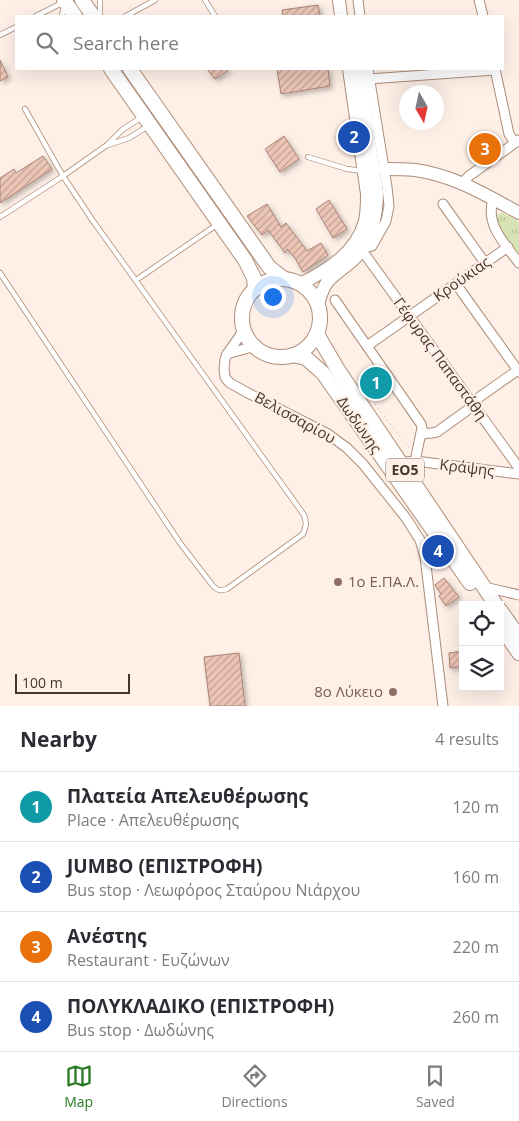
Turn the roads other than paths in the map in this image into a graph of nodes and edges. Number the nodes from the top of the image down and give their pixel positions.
1 (65, 0) edge
2 (82, 0) edge
3 (100, 0) edge
4 (204, 0) edge
5 (338, 0) edge
6 (347, 0) edge
7 (358, 0) edge
8 (480, 0) edge
9 (151, 1) edge
10 (38, 15) edge
11 (62, 15) edge
12 (74, 15) edge
13 (92, 15) edge
14 (100, 15) edge
15 (128, 15) edge
16 (214, 15) edge
17 (341, 15) edge
18 (350, 15) edge
19 (360, 15) edge
20 (483, 15) edge
21 (15, 28) edge
22 (0, 35) edge
23 (112, 70) edge
24 (131, 70) edge
25 (349, 70) edge
26 (358, 70) edge
27 (368, 70) edge
28 (495, 70) edge
29 (369, 79) junction
30 (25, 109) dead end
31 (160, 112) junction
32 (146, 121) junction
33 (517, 142) edge
34 (107, 145) junction
35 (308, 157) dead end
36 (384, 170) junction
37 (364, 171) junction
38 (63, 176) junction
39 (462, 183) junction
40 (493, 199) junction
41 (443, 204) dead end
42 (519, 212) edge
43 (0, 216) edge
44 (219, 223) junction
45 (508, 248) junction
46 (361, 250) junction
47 (485, 263) junction
48 (519, 263) edge
49 (0, 274) edge
50 (284, 279) junction
51 (136, 280) junction
52 (300, 284) junction
53 (456, 284) junction
54 (255, 289) junction
55 (335, 300) dead end
56 (318, 305) junction
57 (409, 316) junction
58 (244, 330) junction
59 (317, 334) junction
60 (254, 346) junction
61 (367, 346) junction
62 (227, 354) junction
63 (293, 355) junction
64 (517, 365) edge
65 (472, 404) junction
66 (421, 434) junction
67 (408, 463) junction
68 (519, 468) edge
69 (519, 474) edge
70 (484, 587) junction
71 (519, 595) edge
72 (482, 601) edge
73 (493, 601) edge
74 (504, 616) edge
75 (504, 632) edge
76 (519, 637) edge
77 (519, 653) edge
78 (443, 706) edge

1 - 10 lane
1 - 11 lane
1 - 12 main road
2 - 13 main road
3 - 14 lane
4 - 16 lane
5 - 17 main road
6 - 18 main road
7 - 19 street
8 - 20 street
9 - 15 lane
21 - 22 lane
23 - 32 main road
24 - 31 main road
25 - 37 main road
26 - 46 main road
27 - 29 street
28 - 29 street
28 - 33 street
29 - 36 street
30 - 38 lane
31 - 32 lane
31 - 32 lane
31 - 50 main road
32 - 34 lane
32 - 34 lane
32 - 44 main road
33 - 39 street
34 - 38 lane
35 - 37 lane
36 - 39 main road
36 - 46 street
37 - 52 main road
38 - 43 lane
38 - 51 lane
39 - 40 main road
40 - 42 main road
40 - 45 street
41 - 47 street
44 - 51 lane
44 - 54 main road
45 - 47 street, Κρούκιας
45 - 48 street
46 - 56 main road
46 - 57 street, Γέφυρας Παπαστάθη
47 - 53 street, Κρούκιας
49 - 51 lane
50 - 52 main road
50 - 54 main road
52 - 56 main road
53 - 57 street, Κρούκιας
53 - 64 street
54 - 58 main road
55 - 61 street
56 - 59 main road
57 - 61 street, Κρούκιας
57 - 65 street, Γέφυρας Παπαστάθη
58 - 60 main road
58 - 62 street
59 - 63 main road
59 - 67 main road, Δωδώνης / ΕΟ5
60 - 62 street
60 - 63 main road, Δωδώνης / ΕΟ5
61 - 66 street
62 - 78 street, Βελισσαρίου
63 - 72 main road, Δωδώνης / ΕΟ5
64 - 65 street
65 - 66 street
65 - 68 street, Γέφυρας Παπαστάθη
66 - 67 street
67 - 69 street, Κράψης
67 - 70 main road, Δωδώνης / ΕΟ5
70 - 71 street
70 - 73 main road, Δωδώνης / ΕΟ5
74 - 76 main road
75 - 77 main road

